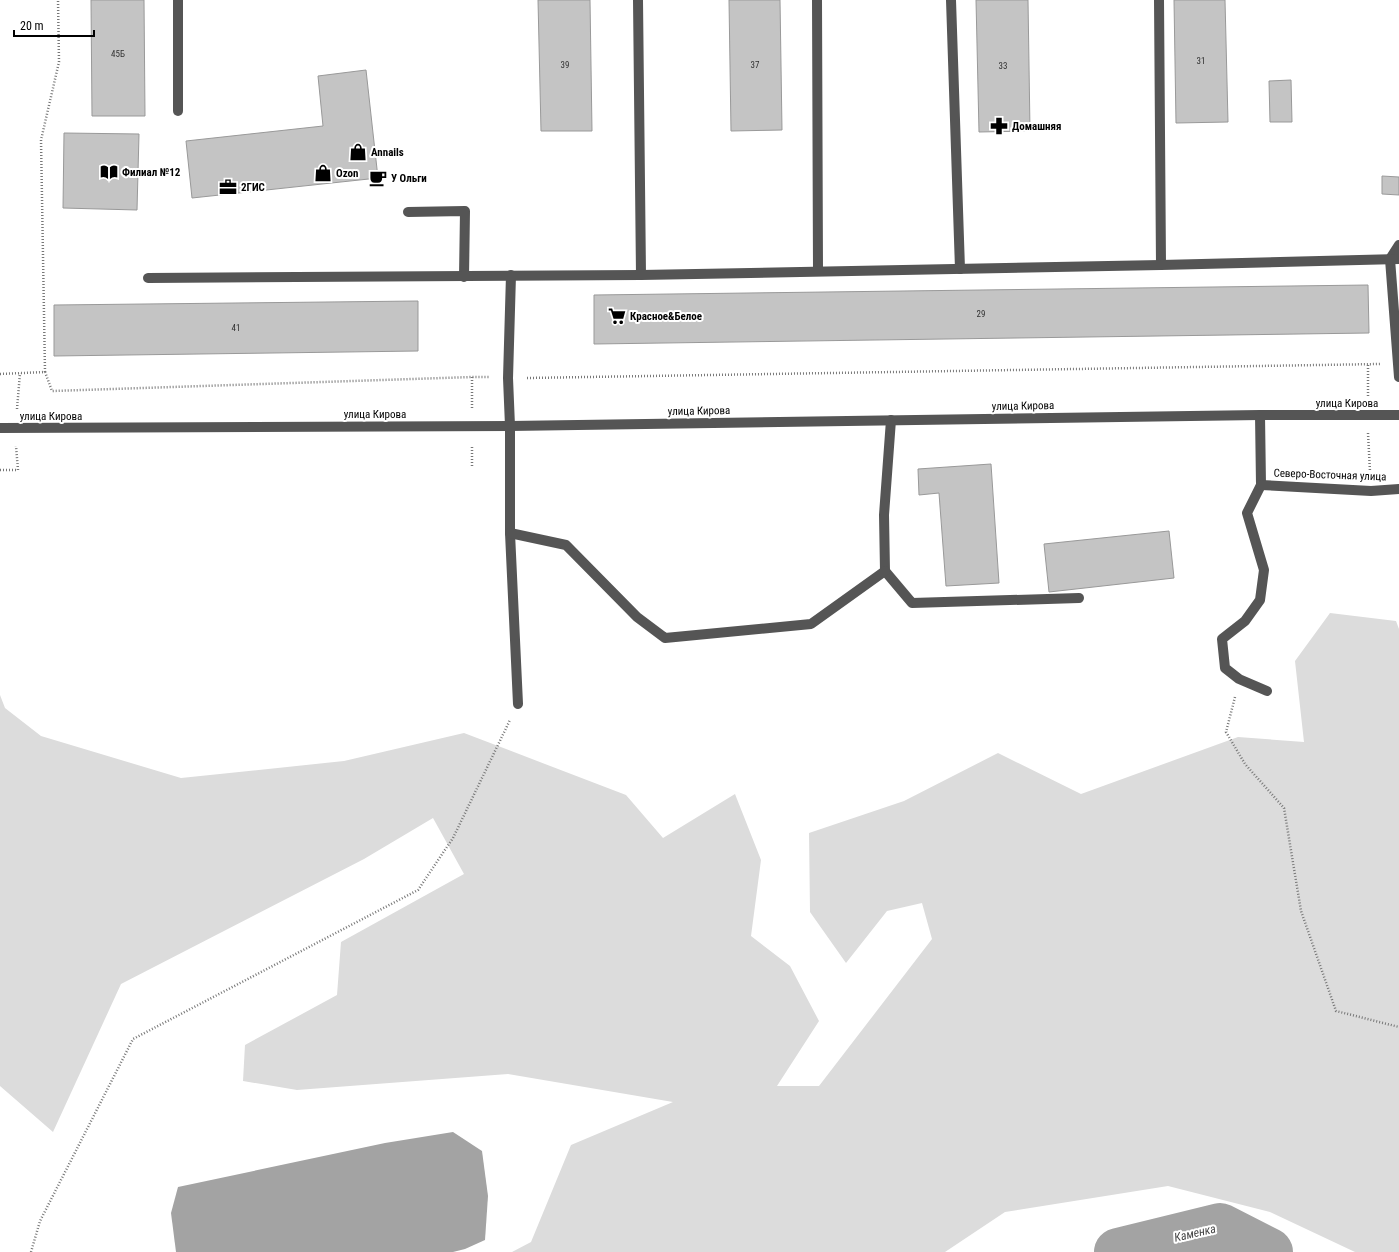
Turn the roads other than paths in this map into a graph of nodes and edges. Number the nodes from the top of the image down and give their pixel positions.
1 (178, 0) edge
2 (638, 0) edge
3 (817, 0) edge
4 (952, 0) edge
5 (1159, 0) edge
6 (178, 111) dead end
7 (408, 212) dead end
8 (1399, 245) edge
9 (1394, 259) edge
10 (1161, 265) junction
11 (960, 268) junction
12 (818, 272) junction
13 (511, 275) junction
14 (641, 275) junction
15 (464, 277) junction
16 (148, 278) dead end
17 (1399, 377) edge
18 (1260, 415) junction
19 (1399, 415) edge
20 (891, 420) junction
21 (510, 426) junction
22 (0, 428) edge
23 (1261, 484) junction
24 (1399, 489) edge
25 (510, 533) junction
26 (884, 572) junction
27 (1079, 598) dead end
28 (1267, 691) dead end
29 (518, 704) road end

1 - 6 street
2 - 14 street
3 - 12 street
4 - 11 street
5 - 10 street
7 - 15 street
8 - 9 street
9 - 10 street
9 - 17 street
10 - 11 street
11 - 12 street
12 - 14 street
13 - 14 street
13 - 15 street
13 - 21 street
15 - 16 street
18 - 19 street, улица Кирова
18 - 20 street, улица Кирова
18 - 23 street
20 - 21 street, улица Кирова
20 - 26 street
21 - 22 street, улица Кирова
21 - 25 street
23 - 24 street, Северо-Восточная улица
23 - 28 street
25 - 26 street
25 - 29 street
26 - 27 street

